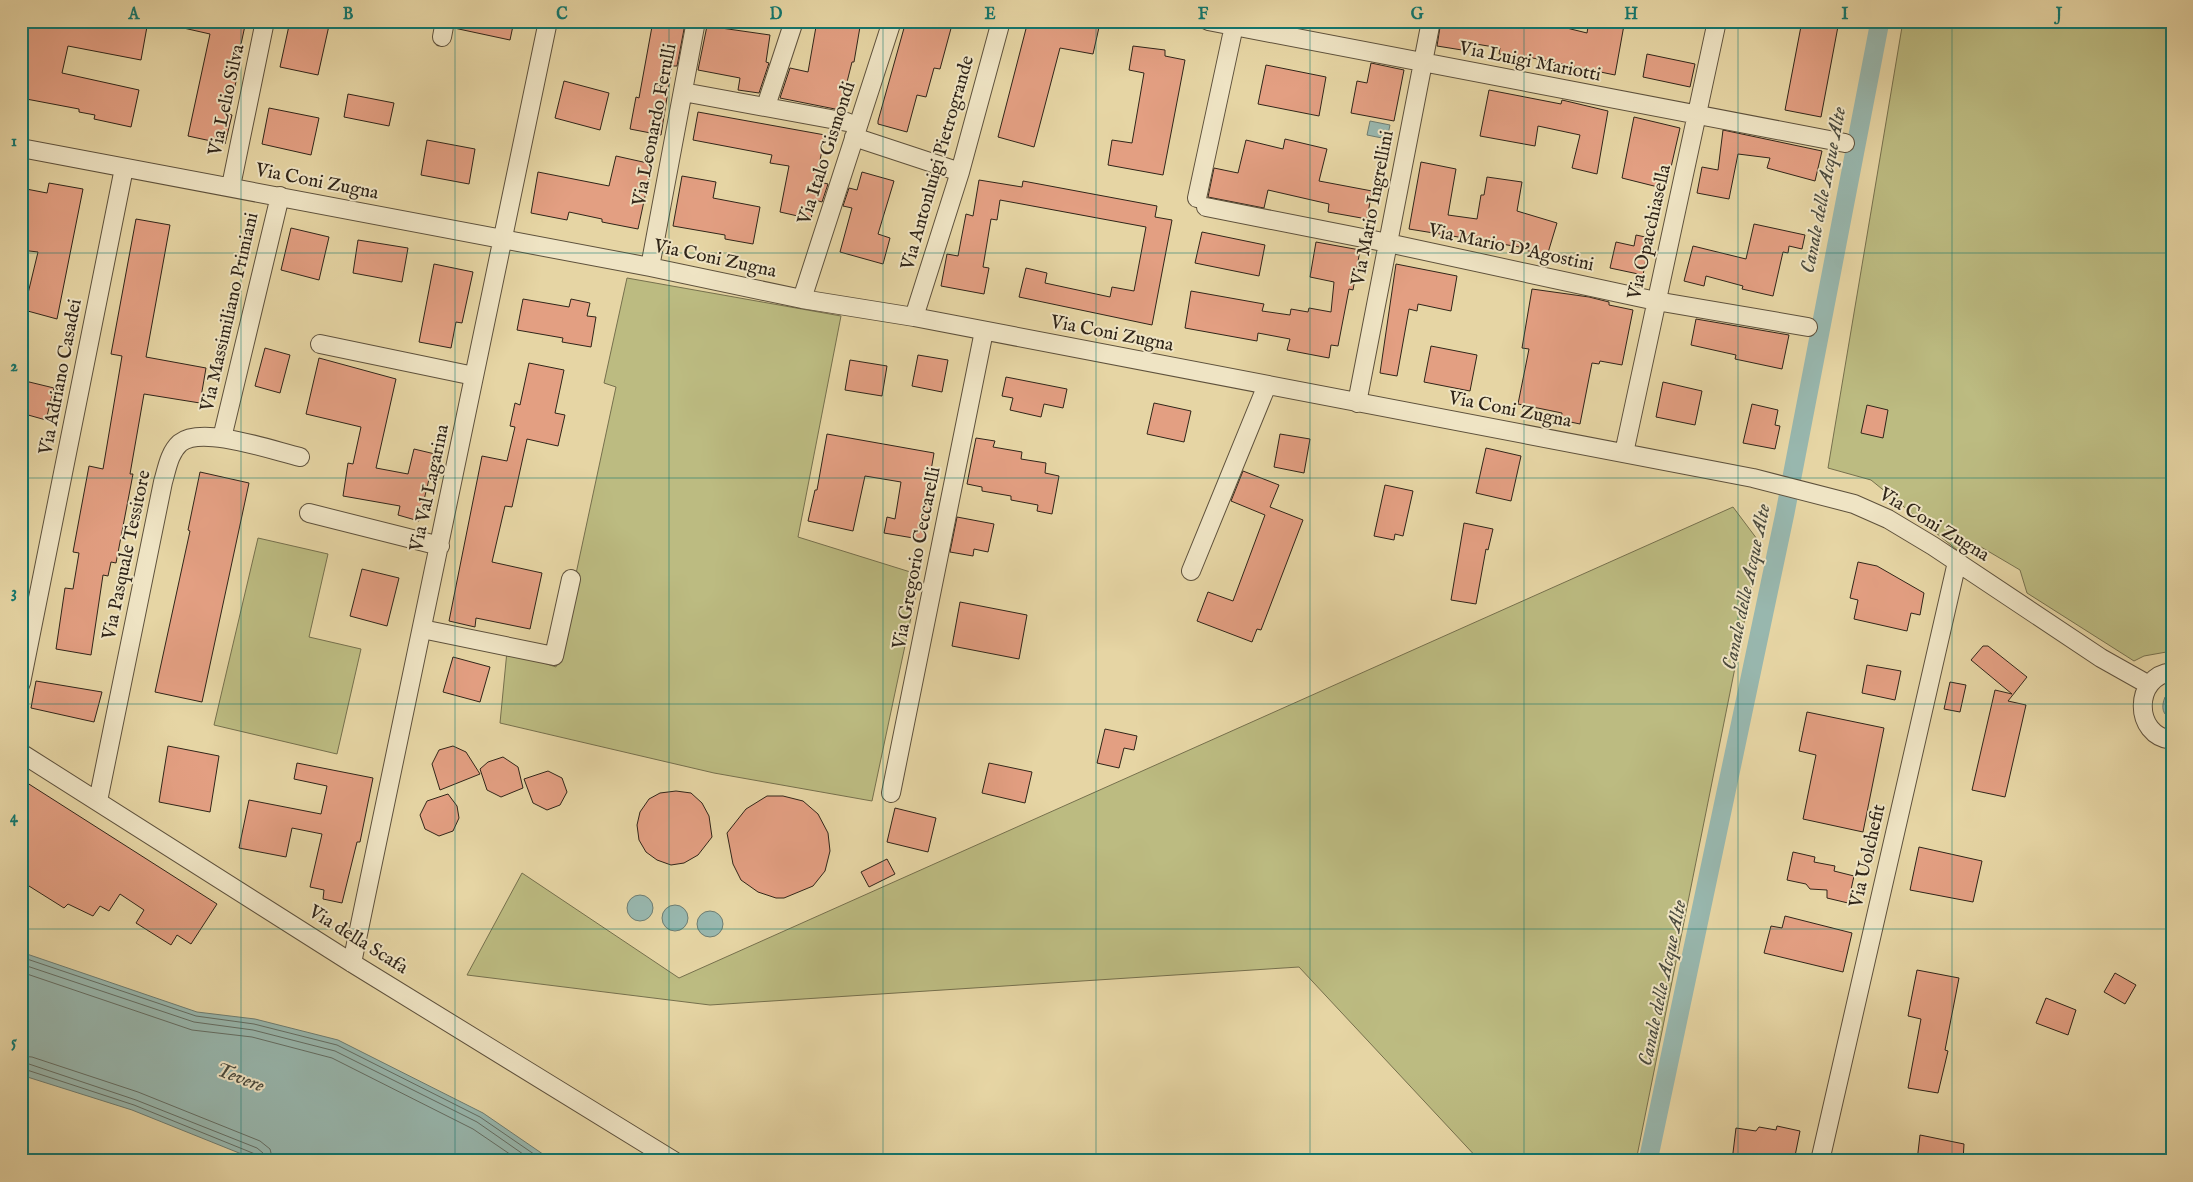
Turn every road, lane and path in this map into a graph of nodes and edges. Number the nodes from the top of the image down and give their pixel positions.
1 (265, 21) edge
2 (548, 21) edge
3 (696, 21) edge
4 (794, 21) edge
5 (892, 21) edge
6 (1001, 21) edge
7 (1208, 21) edge
8 (1431, 21) edge
9 (1717, 21) edge
10 (1234, 24) edge
11 (1423, 63) junction
12 (683, 92) junction
13 (766, 106) junction
14 (1698, 116) junction
15 (850, 130) junction
16 (1844, 144) dead end
17 (21, 148) edge
18 (124, 168) junction
19 (960, 172) junction
20 (231, 186) junction
21 (280, 196) junction
22 (502, 240) junction
23 (1388, 243) junction
24 (650, 267) junction
25 (802, 299) junction
26 (1656, 301) junction
27 (914, 317) junction
28 (1808, 327) dead end
29 (984, 331) junction
30 (320, 344) dead end
31 (474, 376) junction
32 (1266, 385) junction
33 (1357, 403) junction
34 (222, 438) junction
35 (1624, 453) junction
36 (300, 457) dead end
37 (309, 513) dead end
38 (440, 546) junction
39 (1957, 562) junction
40 (1191, 571) dead end
41 (572, 579) dead end
42 (422, 630) junction
43 (2172, 672) edge
44 (21, 683) edge
45 (2149, 685) junction
46 (2172, 740) edge
47 (21, 753) edge
48 (891, 793) dead end
49 (98, 801) junction
50 (352, 963) junction
51 (674, 1161) edge
52 (1820, 1161) edge

1 - 20 street, Via Lelio Silva
2 - 22 street, Via Val Lagarina
3 - 12 street, Via Leonardo Ferulli
4 - 13 street
5 - 15 street, Via Italo Gismondi
6 - 19 street, Via Antonluigi Pietrogrande
7 - 10 street, Via Luigi Mariotti
8 - 11 street, Via Mario Ingrellini
9 - 14 street, Via Opacchiasella
10 - 11 street, Via Luigi Mariotti
10 - 23 street, Via Mario D'Agostini
11 - 14 street, Via Luigi Mariotti
11 - 23 street, Via Mario Ingrellini
12 - 13 street
12 - 24 street, Via Leonardo Ferulli
13 - 15 street
14 - 16 street, Via Luigi Mariotti
14 - 26 street, Via Opacchiasella
15 - 19 street
15 - 25 street, Via Italo Gismondi
17 - 18 street, Via Coni Zugna
18 - 20 street, Via Coni Zugna
18 - 44 street, Via Adriano Casadei
19 - 27 street, Via Antonluigi Pietrogrande
20 - 21 street, Via Coni Zugna
21 - 22 street, Via Coni Zugna
21 - 34 street, Via Massimiliano Primiani
22 - 24 street, Via Coni Zugna
22 - 31 street, Via Val Lagarina
23 - 26 street, Via Mario D'Agostini
23 - 33 street, Via Mario Ingrellini
24 - 25 street, Via Coni Zugna
25 - 27 street, Via Coni Zugna
26 - 28 street, Via Mario D'Agostini
26 - 35 street, Via Opacchiasella
27 - 29 street, Via Coni Zugna
29 - 32 street, Via Coni Zugna
29 - 48 street, Via Gregorio Ceccarelli
30 - 31 street
31 - 38 street, Via Val Lagarina
32 - 33 street, Via Coni Zugna
32 - 40 street
33 - 35 street, Via Coni Zugna
34 - 36 street, Via Pasquale Tessitore
34 - 49 street, Via Pasquale Tessitore
35 - 39 street, Via Coni Zugna
37 - 38 street
38 - 42 street, Via Val Lagarina
39 - 45 street, Via Coni Zugna
39 - 52 street, Via Uolchefit
41 - 42 street
42 - 50 street, Via Val Lagarina
43 - 45 street
45 - 46 street
47 - 49 street, Via della Scafa
49 - 50 street, Via della Scafa
50 - 51 street, Via della Scafa

